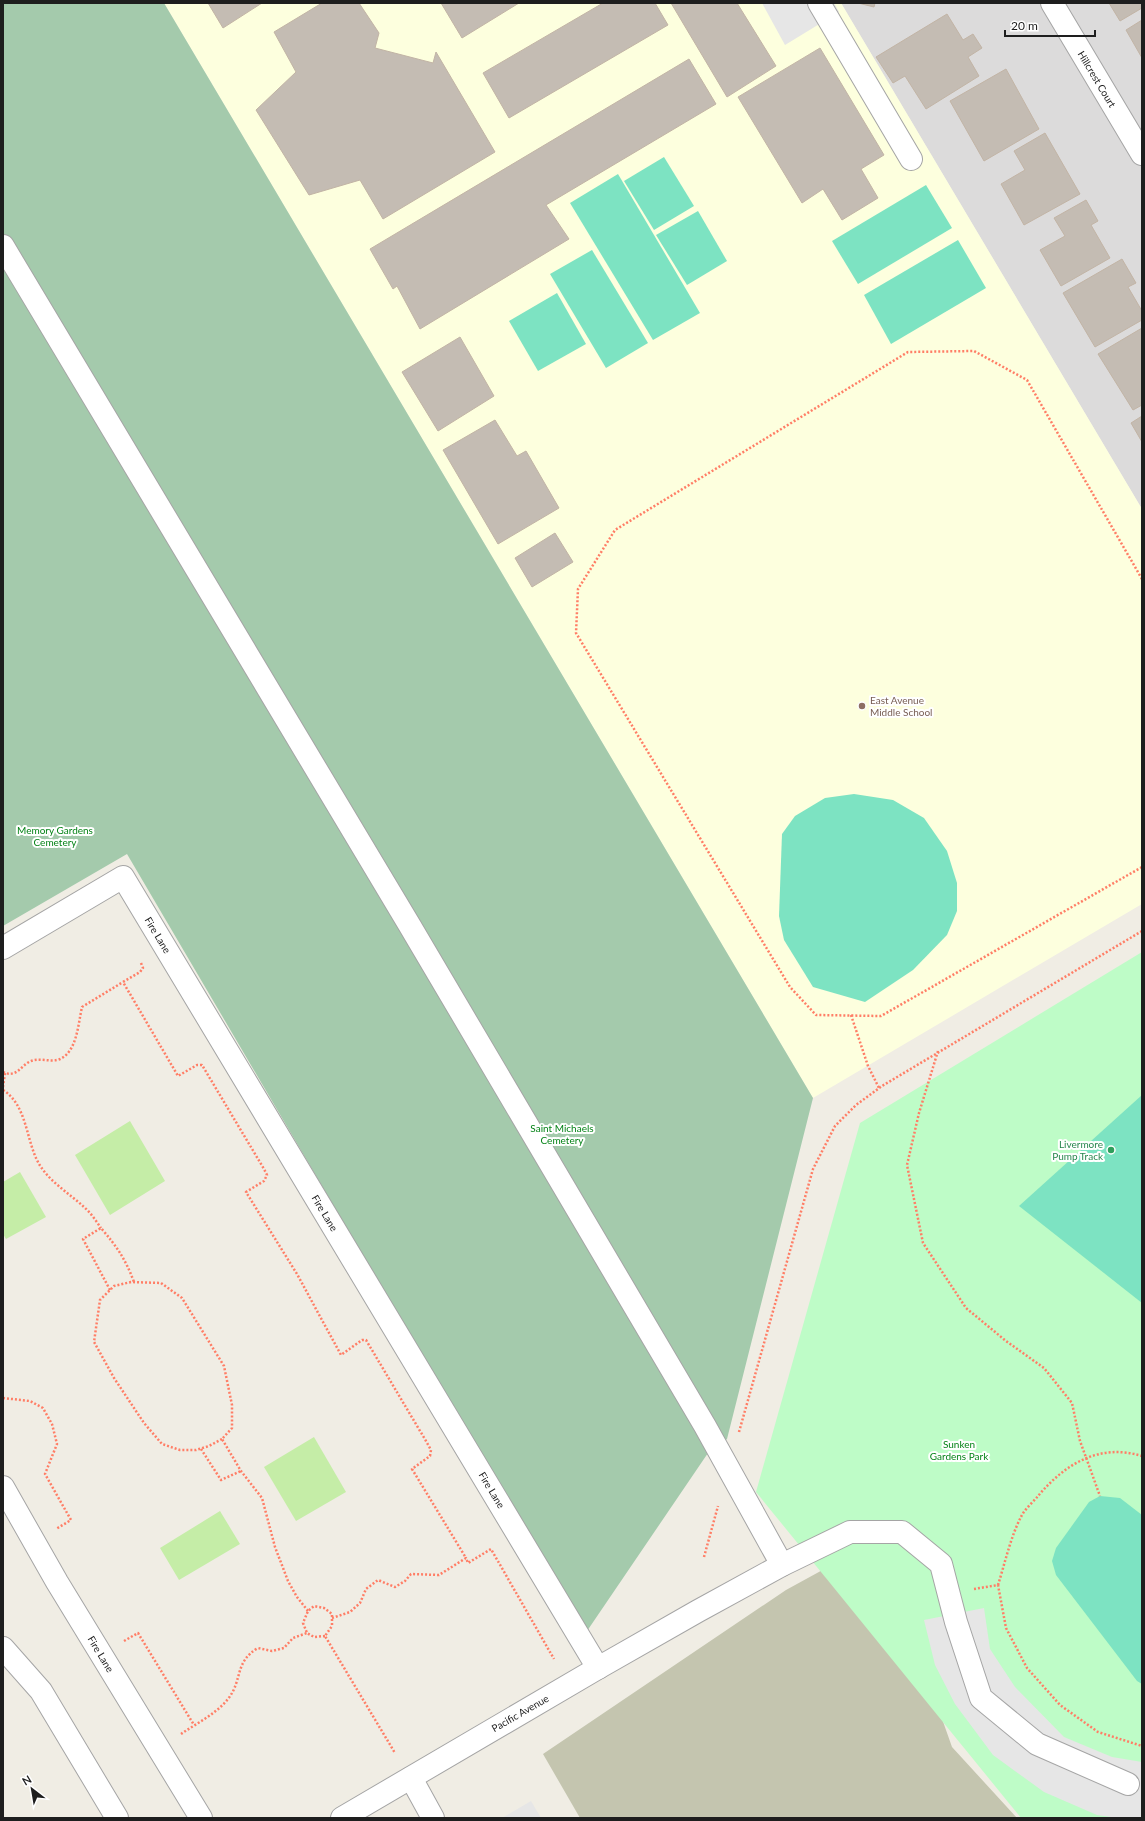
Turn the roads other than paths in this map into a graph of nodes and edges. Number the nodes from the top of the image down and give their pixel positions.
1 (819, 3) edge
2 (1052, 3) edge
3 (1142, 154) edge
4 (911, 159) dead end
5 (3, 246) edge
6 (3, 948) edge
7 (3, 1487) edge
8 (782, 1564) junction
9 (3, 1648) edge
10 (598, 1668) junction
11 (411, 1778) junction
12 (1128, 1784) dead end
13 (117, 1818) edge
14 (201, 1818) edge
15 (342, 1818) edge
16 (433, 1818) edge

1 - 4 street
2 - 3 street, Hillcrest Court
5 - 8 street
6 - 10 street, Fire Lane
7 - 14 street, Fire Lane
8 - 10 street, Pacific Avenue
8 - 12 street, Pacific Avenue
9 - 13 street
10 - 11 street, Pacific Avenue
11 - 15 street, Pacific Avenue
11 - 16 street

